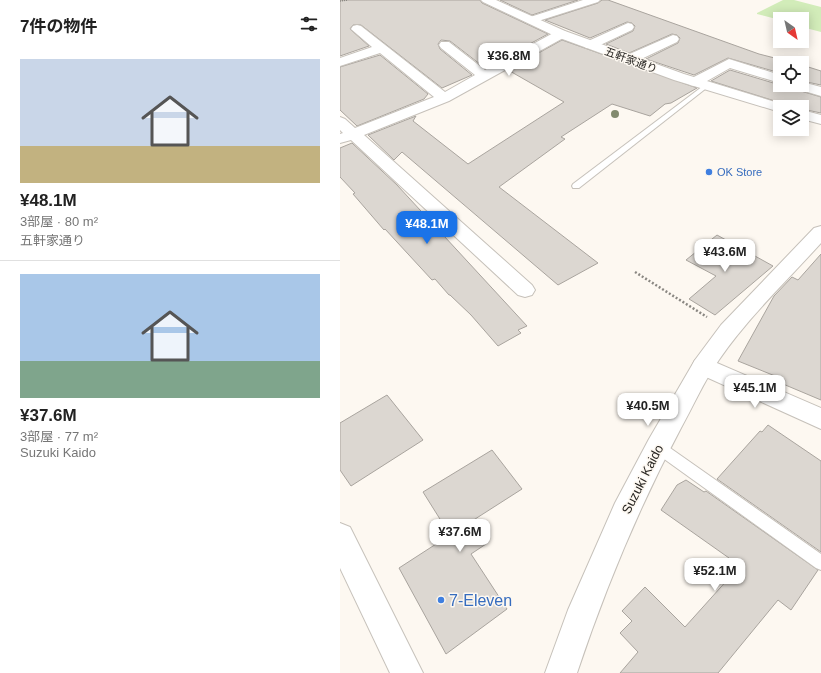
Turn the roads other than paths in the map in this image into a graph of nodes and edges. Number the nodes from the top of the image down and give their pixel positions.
1 (487, 0) edge
2 (594, 0) edge
3 (531, 20) junction
4 (628, 27) dead end
5 (358, 29) dead end
6 (561, 34) junction
7 (672, 39) dead end
8 (445, 45) dead end
9 (590, 45) junction
10 (380, 49) junction
11 (630, 59) junction
12 (340, 62) edge
13 (484, 76) junction
14 (773, 77) edge
15 (701, 84) junction
16 (809, 88) edge
17 (821, 92) edge
18 (444, 98) junction
19 (773, 106) edge
20 (809, 116) edge
21 (821, 120) edge
22 (340, 122) edge
23 (347, 137) edge
24 (576, 186) dead end
25 (821, 232) edge
26 (525, 290) dead end
27 (703, 366) junction
28 (821, 419) edge
29 (658, 447) junction
30 (340, 537) edge
31 (821, 563) edge
32 (407, 673) edge
33 (561, 673) edge

1 - 3 street, 五軒家通り
2 - 3 street
3 - 6 street, 五軒家通り
4 - 9 street
5 - 10 street
6 - 9 street, 五軒家通り
6 - 13 street
7 - 11 street
8 - 13 street
9 - 11 street, 五軒家通り
10 - 12 street
10 - 18 street
11 - 15 street, 五軒家通り
13 - 18 street
14 - 15 street
15 - 19 street, 五軒家通り
15 - 24 lane
16 - 17 street
18 - 23 street
20 - 21 street
22 - 23 street
23 - 26 street
25 - 27 street, Suzuki Kaido
27 - 28 street
27 - 29 street, Suzuki Kaido
29 - 31 lane
29 - 33 street, Suzuki Kaido
30 - 32 street

